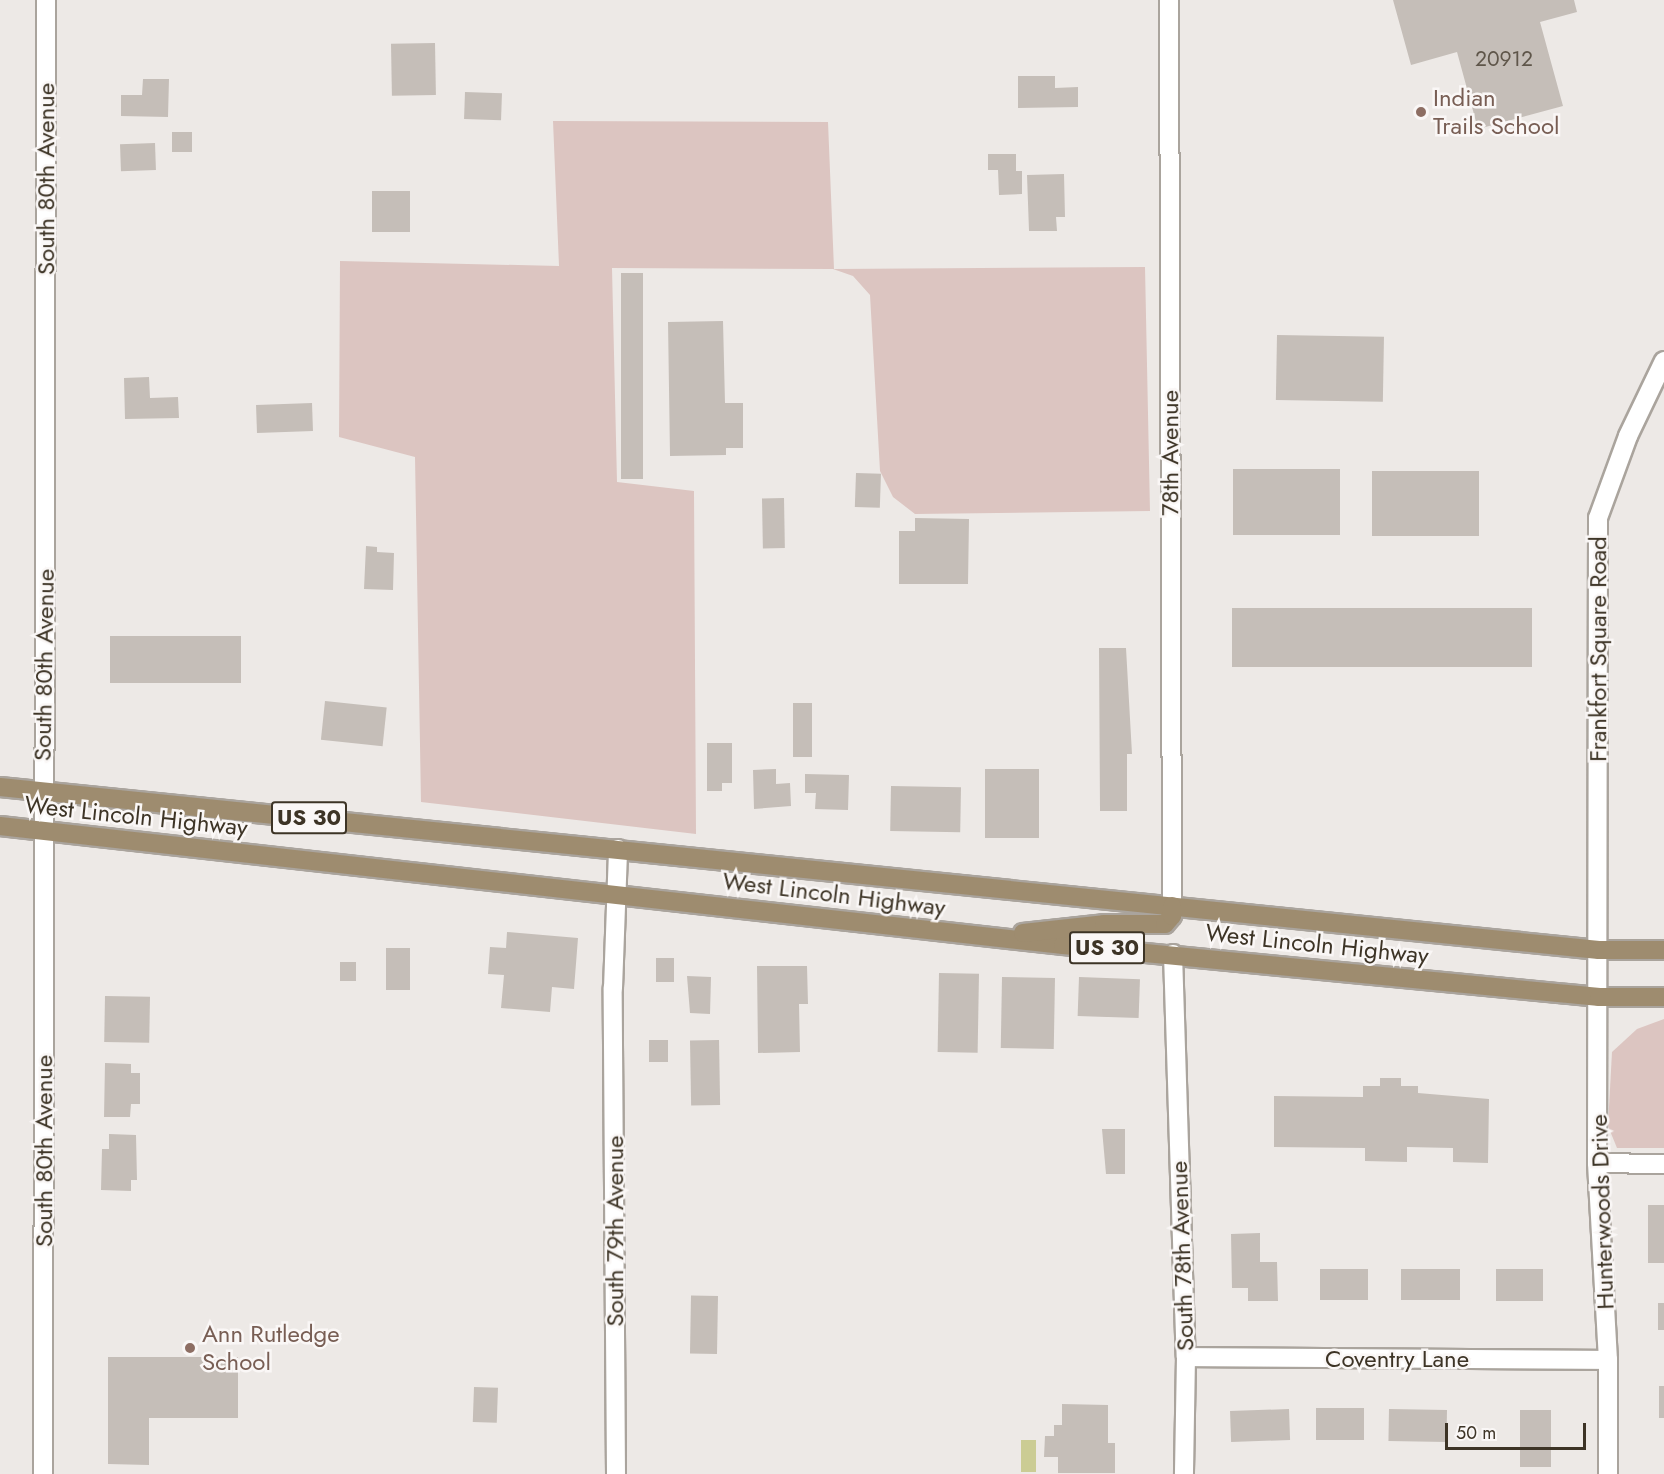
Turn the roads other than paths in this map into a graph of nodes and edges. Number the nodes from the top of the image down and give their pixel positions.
1 (46, 0) edge
2 (1169, 0) edge
3 (1664, 361) edge
4 (0, 787) edge
5 (44, 792) junction
6 (0, 826) edge
7 (45, 831) junction
8 (618, 849) junction
9 (616, 892) junction
10 (1172, 906) junction
11 (992, 936) junction
12 (1599, 950) junction
13 (1664, 950) edge
14 (1173, 954) junction
15 (1599, 997) junction
16 (1664, 997) edge
17 (1597, 1162) junction
18 (1664, 1164) edge
19 (1186, 1357) junction
20 (1608, 1360) junction
21 (43, 1474) edge
22 (616, 1474) edge
23 (1184, 1474) edge
24 (1608, 1474) edge

1 - 5 street, South 80th Avenue
2 - 10 street, 78th Avenue
3 - 12 street, Frankfort Square Road
4 - 5 main road, West Lincoln Highway / US 30
5 - 7 street, South 80th Avenue
5 - 8 main road, West Lincoln Highway / US 30
6 - 7 main road, West Lincoln Highway / US 30
7 - 9 main road, West Lincoln Highway / US 30
7 - 21 street, South 80th Avenue
8 - 9 street, South 79th Avenue
8 - 10 main road, West Lincoln Highway / US 30
9 - 11 main road, West Lincoln Highway / US 30
9 - 22 street, South 79th Avenue
10 - 11 main road
10 - 12 main road, West Lincoln Highway / US 30
11 - 14 main road, West Lincoln Highway / US 30
12 - 13 main road, West Lincoln Highway / US 30
12 - 15 street, Hunterwoods Drive
14 - 15 main road, West Lincoln Highway / US 30
14 - 19 street, South 78th Avenue
15 - 16 main road, West Lincoln Highway / US 30
15 - 17 street, Hunterwoods Drive
17 - 18 street
17 - 20 street, Hunterwoods Drive
19 - 20 street, Coventry Lane
19 - 23 street, South 78th Avenue
20 - 24 street, Hunterwoods Drive

